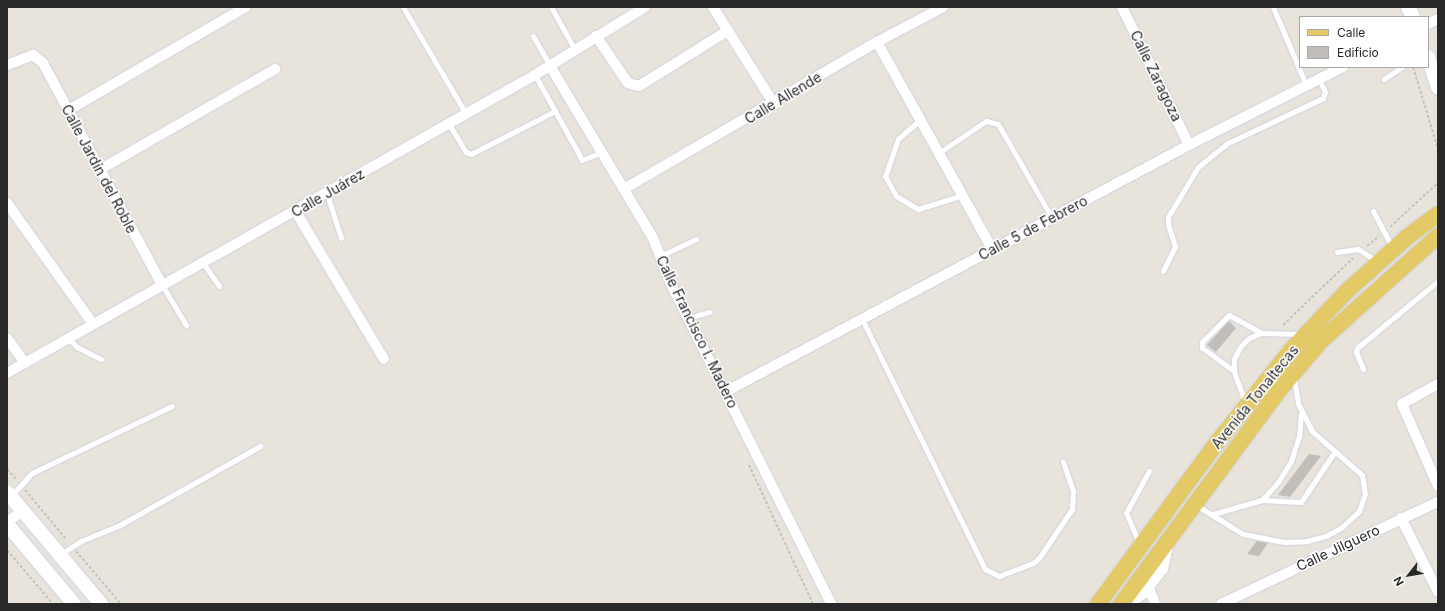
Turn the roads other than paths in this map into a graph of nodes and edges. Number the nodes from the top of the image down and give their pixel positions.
1 (246, 7) edge
2 (403, 7) edge
3 (551, 7) edge
4 (645, 7) edge
5 (713, 7) edge
6 (943, 7) edge
7 (1122, 7) edge
8 (1273, 7) edge
9 (1408, 7) edge
10 (1412, 16) edge
11 (1438, 19) edge
12 (1429, 24) edge
13 (728, 31) junction
14 (533, 36) dead end
15 (596, 36) junction
16 (877, 42) junction
17 (575, 50) junction
18 (1429, 60) edge
19 (7, 65) edge
20 (550, 66) junction
21 (1341, 68) edge
22 (1400, 68) edge
23 (275, 69) dead end
24 (535, 75) junction
25 (1319, 79) junction
26 (1384, 79) dead end
27 (1306, 86) junction
28 (1438, 87) edge
29 (774, 104) junction
30 (67, 111) junction
31 (555, 111) junction
32 (466, 114) junction
33 (921, 119) junction
34 (449, 124) junction
35 (1189, 145) junction
36 (602, 152) junction
37 (940, 152) junction
38 (99, 170) junction
39 (624, 189) junction
40 (327, 194) junction
41 (963, 195) junction
42 (7, 203) edge
43 (1438, 205) edge
44 (1373, 211) dead end
45 (296, 212) junction
46 (1052, 218) junction
47 (1433, 218) edge
48 (1438, 236) edge
49 (341, 238) dead end
50 (696, 239) dead end
51 (993, 250) junction
52 (1393, 250) junction
53 (1337, 252) dead end
54 (660, 256) junction
55 (1379, 262) junction
56 (203, 263) junction
57 (1163, 271) dead end
58 (1438, 281) edge
59 (162, 285) junction
60 (219, 286) dead end
61 (709, 312) dead end
62 (688, 318) junction
63 (862, 319) junction
64 (93, 324) junction
65 (186, 325) dead end
66 (1261, 333) junction
67 (1305, 334) junction
68 (7, 338) edge
69 (68, 338) junction
70 (102, 359) dead end
71 (384, 359) dead end
72 (25, 363) junction
73 (1363, 369) dead end
74 (1234, 371) junction
75 (1294, 372) junction
76 (7, 373) edge
77 (1438, 384) edge
78 (725, 392) junction
79 (1246, 405) junction
80 (172, 406) dead end
81 (1301, 412) junction
82 (260, 446) dead end
83 (1335, 451) junction
84 (1063, 462) dead end
85 (1149, 471) dead end
86 (1438, 486) edge
87 (9, 494) edge
88 (1262, 500) junction
89 (1438, 502) edge
90 (1195, 504) junction
91 (23, 511) junction
92 (1213, 514) junction
93 (1401, 518) junction
94 (7, 523) edge
95 (1168, 540) junction
96 (1141, 546) junction
97 (60, 554) junction
98 (1149, 588) junction
99 (1438, 592) edge
100 (1240, 600) edge
101 (74, 604) edge
102 (101, 604) edge
103 (831, 604) edge
104 (1098, 604) edge
105 (1121, 604) edge
106 (1129, 604) edge
107 (1155, 604) edge
108 (1221, 604) edge

1 - 30 street
2 - 32 lane
3 - 17 lane
4 - 15 street, Calle Juárez
5 - 13 street
6 - 16 street, Calle Allende
7 - 35 street, Calle Zaragoza
8 - 27 lane
9 - 10 street
11 - 12 street
13 - 15 street
13 - 29 street
14 - 20 lane
15 - 17 street, Calle Juárez
16 - 29 street, Calle Allende
16 - 33 street
17 - 20 street, Calle Juárez
18 - 28 street
19 - 30 street, Calle Jardín del Roble
20 - 24 street, Calle Juárez
20 - 36 street, Calle Francisco I. Madero
21 - 25 street, Calle 5 de Febrero
22 - 26 lane
23 - 38 street
24 - 31 lane
24 - 32 street, Calle Juárez
25 - 27 street, Calle 5 de Febrero
25 - 57 lane
27 - 35 street, Calle 5 de Febrero
29 - 39 street, Calle Allende
30 - 38 street, Calle Jardín del Roble
31 - 34 lane
31 - 36 lane
32 - 34 street, Calle Juárez
33 - 37 street
33 - 41 lane
34 - 40 street, Calle Juárez
35 - 46 street, Calle 5 de Febrero
36 - 39 street, Calle Francisco I. Madero
37 - 41 street
37 - 46 lane
38 - 59 street, Calle Jardín del Roble
39 - 54 street, Calle Francisco I. Madero
40 - 45 street, Calle Juárez
40 - 49 lane
41 - 51 street
42 - 64 street
43 - 47 main road
44 - 52 lane
45 - 56 street, Calle Juárez
45 - 71 street
46 - 51 street, Calle 5 de Febrero
47 - 52 main road, Avenida Tonaltecas
48 - 75 main road, Avenida Tonaltecas
50 - 54 lane
51 - 63 street, Calle 5 de Febrero
52 - 55 main road, Avenida Tonaltecas
53 - 55 lane
54 - 62 street, Calle Francisco I. Madero
55 - 67 main road, Avenida Tonaltecas
56 - 59 street, Calle Juárez
56 - 60 lane
58 - 73 lane
59 - 64 street, Calle Juárez
59 - 65 lane
61 - 62 lane
62 - 78 street, Calle Francisco I. Madero
63 - 78 street, Calle 5 de Febrero
63 - 84 lane
64 - 69 street, Calle Juárez
66 - 67 lane
66 - 74 lane
66 - 74 lane
67 - 79 main road, Avenida Tonaltecas
68 - 72 street
69 - 70 lane
69 - 72 street, Calle Juárez
72 - 76 street, Calle Juárez
74 - 79 lane
75 - 81 lane
75 - 90 main road, Avenida Tonaltecas
77 - 86 street
78 - 103 street, Calle Francisco I. Madero
79 - 96 main road, Avenida Tonaltecas
80 - 87 lane
81 - 83 lane
81 - 88 lane
82 - 97 lane
83 - 88 lane
83 - 92 lane
85 - 96 lane
87 - 91 street
88 - 92 lane
89 - 93 street, Calle Jilguero
90 - 92 lane
90 - 95 main road, Avenida Tonaltecas
91 - 94 street
91 - 97 street
93 - 99 street
93 - 100 street, Calle Jilguero
94 - 101 street
95 - 98 street
95 - 105 main road, Avenida Tonaltecas
96 - 104 main road, Avenida Tonaltecas
97 - 102 street
98 - 106 street
98 - 107 street
100 - 108 street, Calle Jilguero

